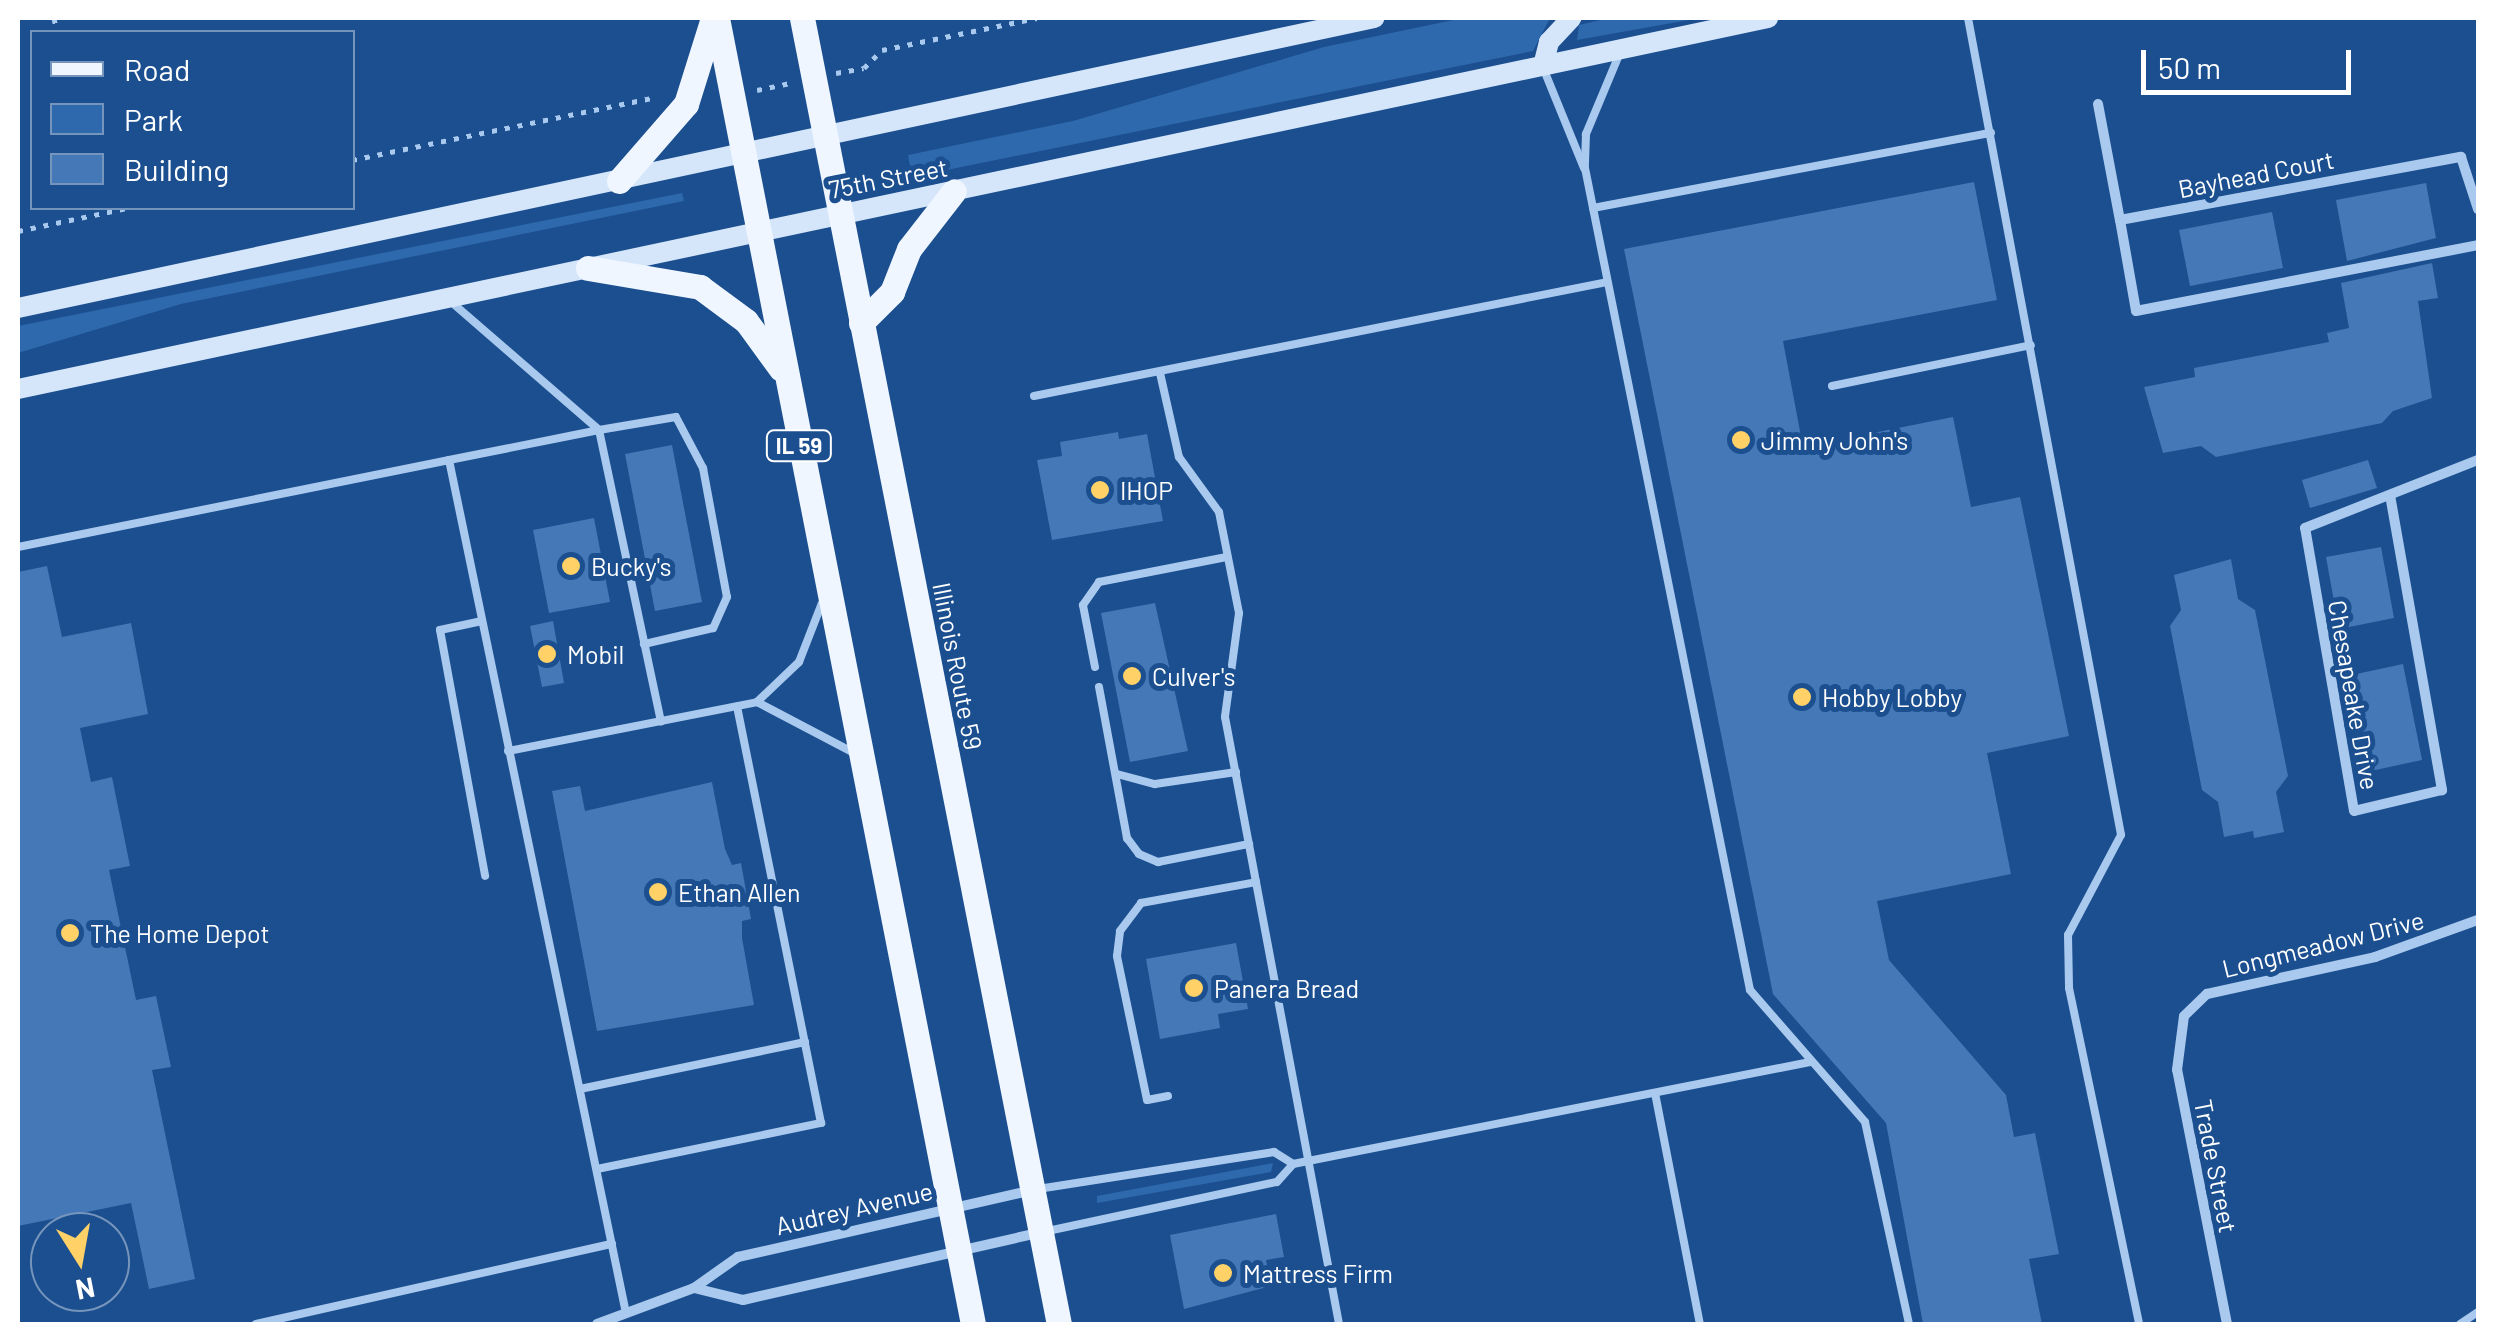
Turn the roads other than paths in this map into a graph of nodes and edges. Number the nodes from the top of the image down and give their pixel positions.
1 (715, 18) edge
2 (802, 18) edge
3 (1374, 18) edge
4 (1571, 18) edge
5 (1768, 18) edge
6 (1968, 18) edge
7 (1625, 48) junction
8 (1543, 66) junction
9 (2098, 104) dead end
10 (1991, 133) junction
11 (826, 138) junction
12 (743, 154) junction
13 (1584, 168) junction
14 (619, 181) junction
15 (954, 191) junction
16 (1592, 208) junction
17 (2478, 209) edge
18 (840, 213) junction
19 (2120, 220) junction
20 (758, 231) junction
21 (2478, 246) edge
22 (588, 268) junction
23 (1608, 282) junction
24 (446, 298) junction
25 (18, 308) edge
26 (861, 323) junction
27 (2031, 345) junction
28 (1160, 373) junction
29 (786, 376) junction
30 (1832, 386) dead end
31 (18, 388) edge
32 (1034, 396) dead end
33 (599, 430) junction
34 (449, 460) junction
35 (2478, 460) edge
36 (2390, 495) junction
37 (18, 547) edge
38 (1227, 557) junction
39 (826, 589) junction
40 (482, 621) junction
41 (644, 644) junction
42 (1095, 667) dead end
43 (1099, 686) dead end
44 (757, 702) junction
45 (737, 706) junction
46 (660, 720) junction
47 (508, 751) junction
48 (858, 756) junction
49 (1236, 772) junction
50 (1117, 774) junction
51 (1249, 844) junction
52 (485, 876) dead end
53 (1256, 882) junction
54 (2478, 920) edge
55 (2184, 1016) joint
56 (804, 1042) junction
57 (1810, 1062) junction
58 (580, 1090) junction
59 (1655, 1093) junction
60 (1168, 1096) dead end
61 (1309, 1161) junction
62 (1292, 1164) junction
63 (597, 1170) junction
64 (1032, 1190) junction
65 (949, 1206) junction
66 (1040, 1233) junction
67 (612, 1244) junction
68 (959, 1253) junction
69 (694, 1288) junction
70 (2478, 1312) edge
71 (626, 1313) junction
72 (256, 1324) edge
73 (597, 1324) edge
74 (973, 1324) edge
75 (1059, 1324) edge
76 (1340, 1324) edge
77 (1700, 1324) edge
78 (1909, 1324) edge
79 (2139, 1324) edge
80 (2226, 1324) edge
81 (2460, 1324) edge

1 - 12 main road, IL 59
1 - 14 main road
2 - 11 main road, Illinois Route 59
3 - 11 main road, 75th Street
4 - 8 main road
5 - 7 main road, 75th Street
6 - 10 lane
7 - 8 main road, 75th Street
7 - 13 lane
8 - 13 lane
8 - 15 main road, 75th Street
9 - 19 street
10 - 16 lane
10 - 27 lane
11 - 12 main road, 75th Street
11 - 18 main road, Illinois Route 59
12 - 14 main road, 75th Street
12 - 20 main road, IL 59
13 - 16 lane
14 - 25 main road, 75th Street
15 - 18 main road, 75th Street
15 - 26 main road
16 - 23 lane
17 - 19 street, Bayhead Court
18 - 20 main road, 75th Street
18 - 26 main road, Illinois Route 59
19 - 21 street
20 - 22 main road, 75th Street
20 - 29 main road, IL 59
22 - 24 main road, 75th Street
22 - 29 main road
23 - 28 lane
23 - 57 lane
24 - 31 main road, 75th Street
24 - 33 lane
26 - 64 main road, Illinois Route 59
27 - 30 lane
27 - 79 lane
28 - 32 lane
28 - 38 lane
29 - 39 main road, IL 59
33 - 34 lane
33 - 41 lane
33 - 41 lane
34 - 37 lane
34 - 40 lane
35 - 36 street, Chesapeake Drive
36 - 36 street, Chesapeake Drive
38 - 42 lane
38 - 49 lane
39 - 44 lane
39 - 48 main road, IL 59
40 - 47 lane
40 - 52 lane
41 - 46 lane
43 - 50 lane
44 - 45 lane
44 - 48 lane
45 - 46 lane
45 - 56 lane
46 - 47 lane
47 - 58 lane
48 - 65 main road, IL 59
49 - 50 lane
49 - 51 lane
50 - 51 lane
51 - 53 lane
53 - 60 lane
53 - 61 lane
54 - 55 street, Longmeadow Drive
55 - 80 street, Trade Street
56 - 58 lane
56 - 63 lane
57 - 59 lane
57 - 78 lane
58 - 63 lane
59 - 61 lane
59 - 77 lane
61 - 62 lane
61 - 76 lane
62 - 64 lane
62 - 66 lane
63 - 67 lane
64 - 65 street, Audrey Avenue
64 - 66 main road, Illinois Route 59
65 - 68 main road, IL 59
65 - 69 street, Audrey Avenue
66 - 68 street
66 - 75 main road, Illinois Route 59
67 - 71 lane
67 - 72 lane
68 - 69 street
68 - 74 main road, IL 59
69 - 71 street, Audrey Avenue
70 - 81 lane
71 - 73 street, Audrey Avenue

